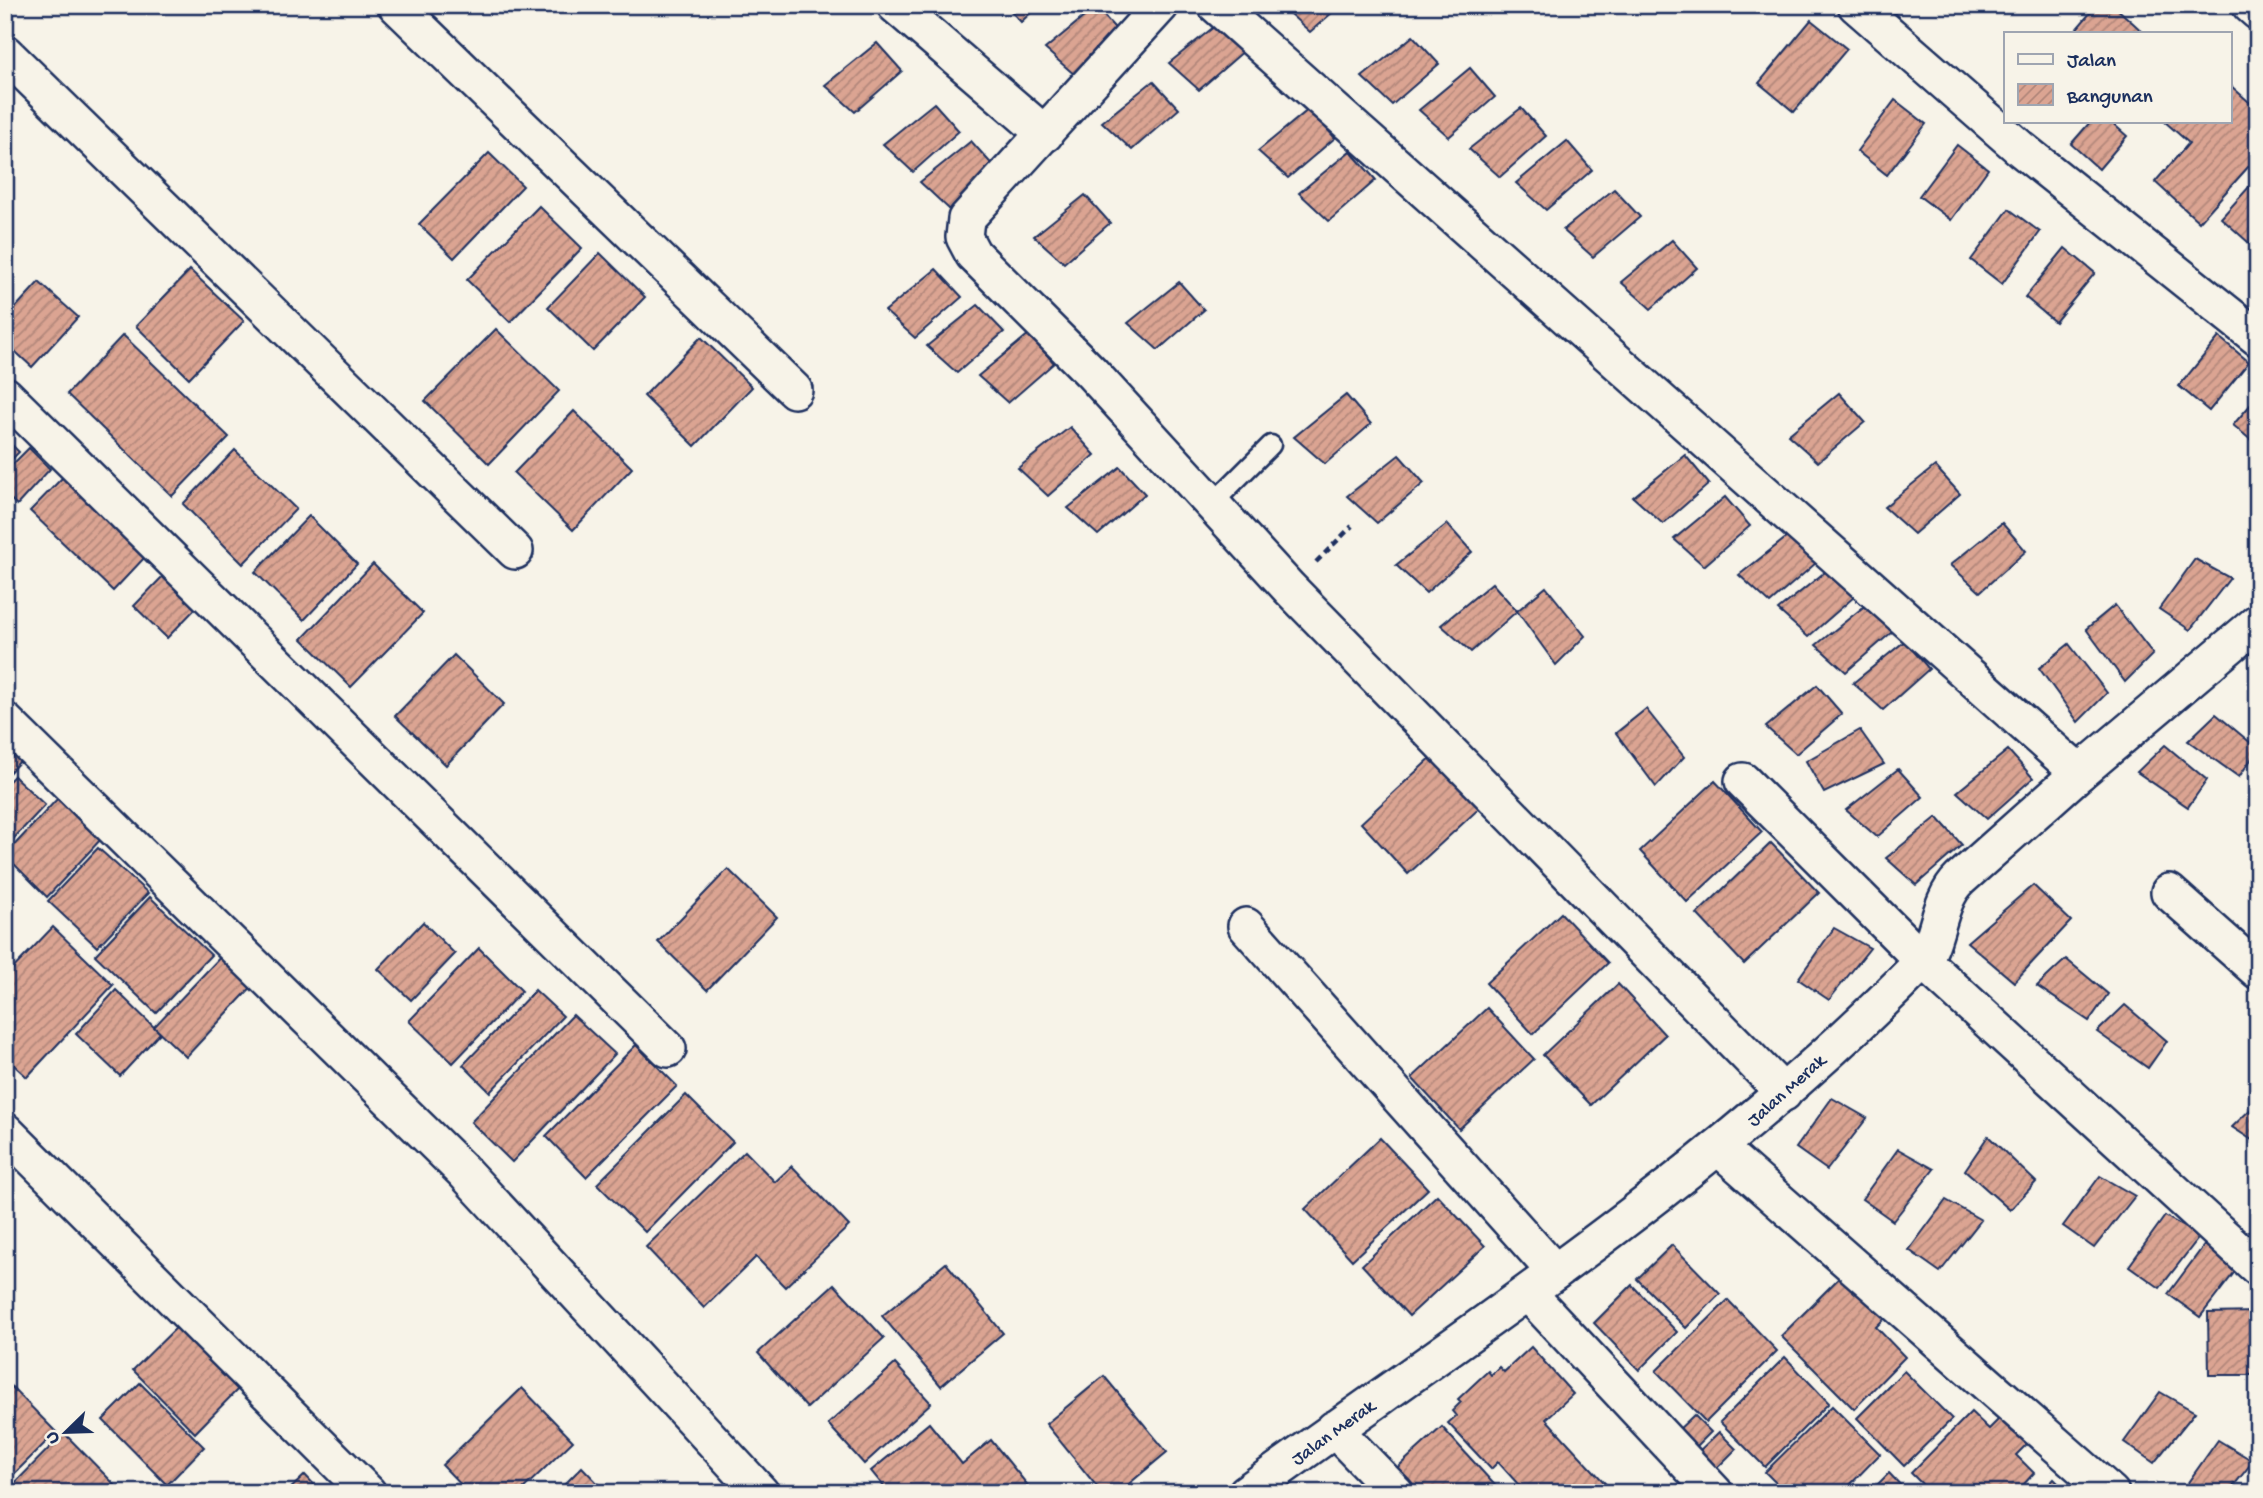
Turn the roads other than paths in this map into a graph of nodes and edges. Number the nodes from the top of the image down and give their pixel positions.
1 (396, 5) edge
2 (895, 5) edge
3 (1161, 5) edge
4 (1216, 5) edge
5 (1856, 5) edge
6 (2250, 5) edge
7 (2258, 12) edge
8 (5, 54) edge
9 (1045, 134) junction
10 (2258, 338) edge
11 (794, 390) dead end
12 (5, 395) edge
13 (1271, 445) dead end
14 (1213, 503) junction
15 (515, 551) dead end
16 (2258, 622) edge
17 (5, 721) edge
18 (2078, 773) junction
19 (1743, 781) dead end
20 (2169, 892) dead end
21 (1246, 926) dead end
22 (1923, 961) junction
23 (2258, 971) edge
24 (668, 1049) dead end
25 (1784, 1093) junction
26 (5, 1131) edge
27 (1718, 1147) junction
28 (2258, 1268) edge
29 (1542, 1282) junction
30 (1334, 1429) junction
31 (368, 1493) edge
32 (761, 1493) edge
33 (1246, 1493) edge
34 (1396, 1493) edge
35 (1715, 1493) edge
36 (2111, 1493) edge

1 - 11 street
2 - 9 street
3 - 9 street
4 - 18 street
5 - 10 street
6 - 7 street
8 - 15 street
9 - 14 street
12 - 24 street
13 - 14 lane
14 - 25 street
16 - 18 street, Jalan Merak
17 - 32 street
18 - 22 street, Jalan Merak
19 - 22 street
20 - 23 street
21 - 29 street
22 - 25 street, Jalan Merak
22 - 28 street
25 - 27 street, Jalan Merak
26 - 31 street
27 - 29 street, Jalan Merak
27 - 36 street
29 - 30 street, Jalan Merak
29 - 35 street
30 - 33 street, Jalan Merak
30 - 34 street

